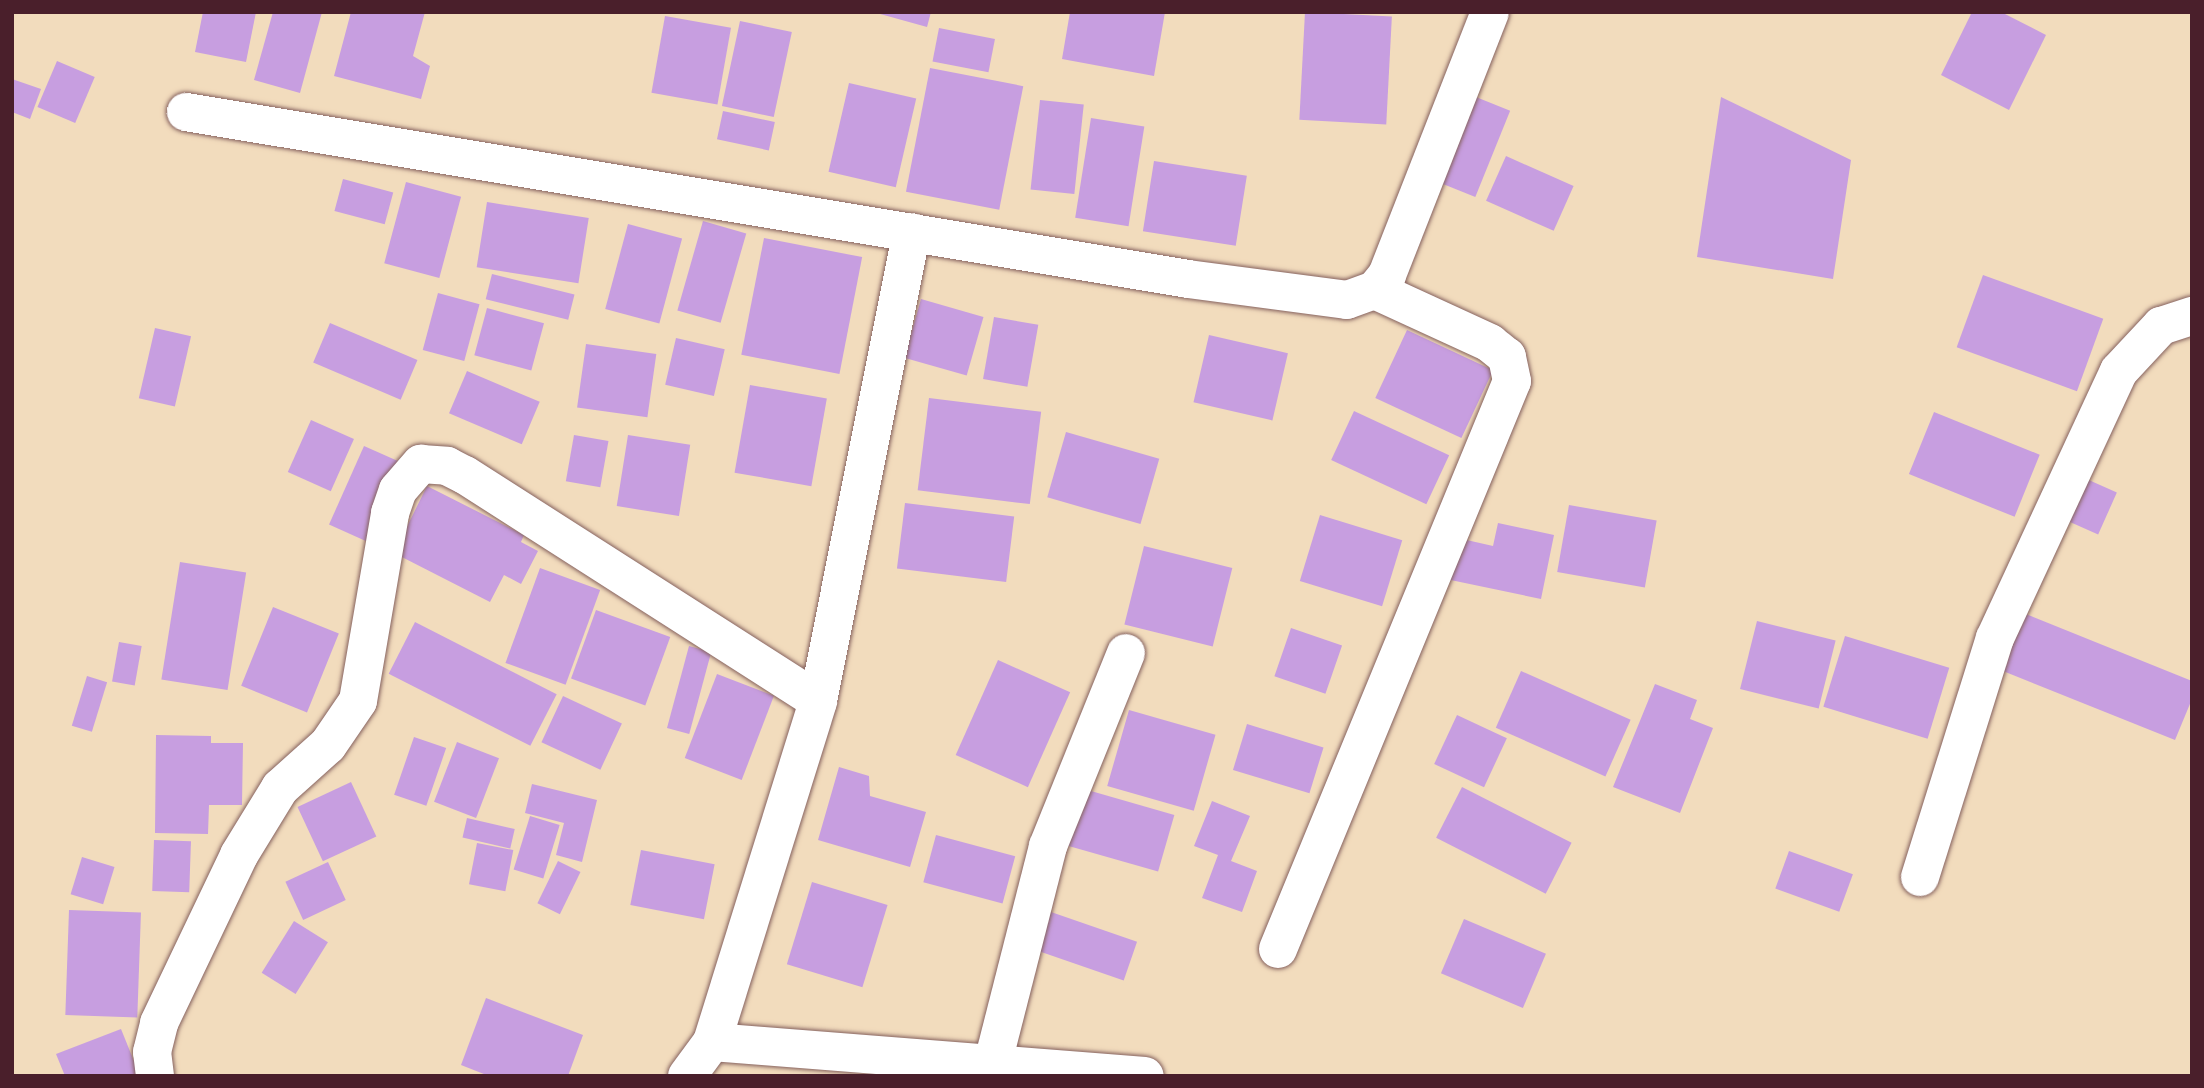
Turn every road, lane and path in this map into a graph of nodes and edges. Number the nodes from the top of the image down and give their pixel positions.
1 (1482, 14) edge
2 (186, 112) dead end
3 (912, 232) junction
4 (1375, 290) junction
5 (2192, 316) edge
6 (1126, 653) dead end
7 (818, 701) junction
8 (1920, 877) dead end
9 (1278, 949) dead end
10 (712, 1042) junction
11 (992, 1066) junction
12 (155, 1076) edge
13 (687, 1076) edge
14 (1145, 1076) edge

1 - 4 street
2 - 3 street
3 - 4 street
3 - 7 street
4 - 9 street
5 - 8 street
6 - 11 street
7 - 10 street
7 - 12 street
10 - 11 street
10 - 13 street
11 - 14 street

